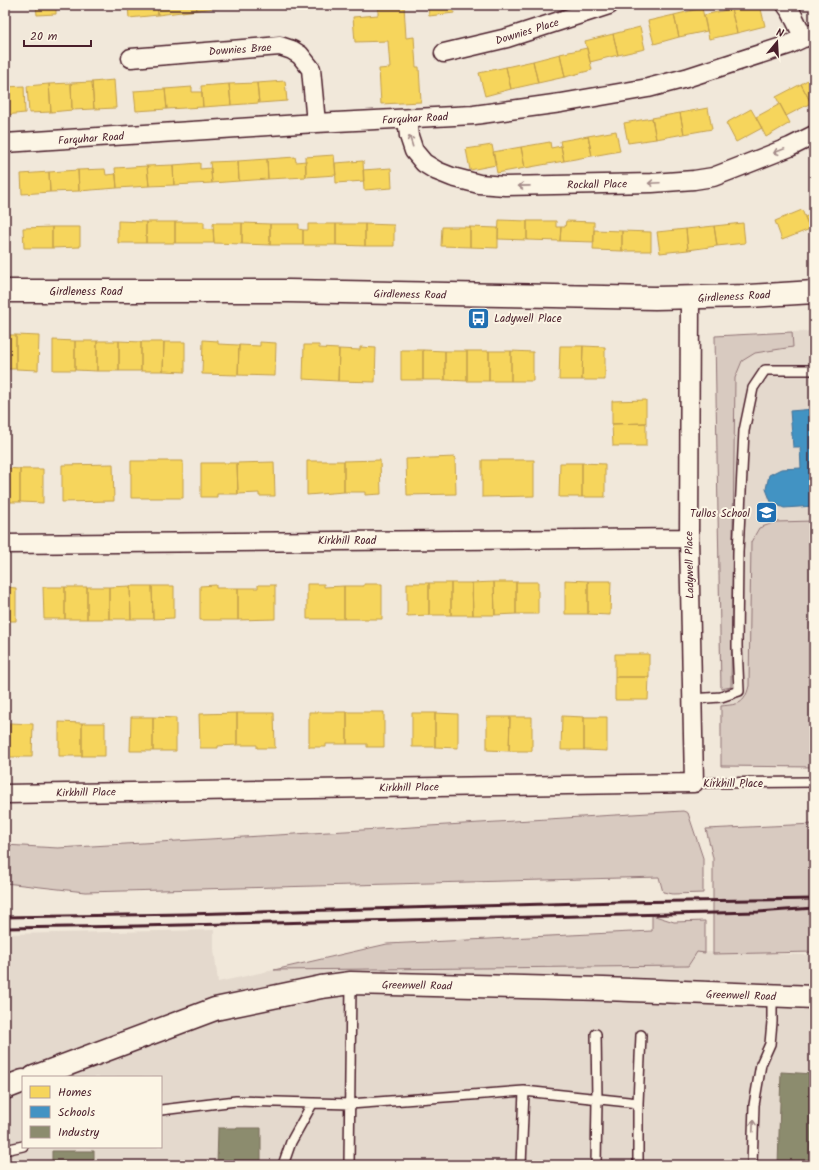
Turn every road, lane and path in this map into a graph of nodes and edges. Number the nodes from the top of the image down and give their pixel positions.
1 (609, 5) edge
2 (786, 5) edge
3 (809, 35) edge
4 (444, 54) dead end
5 (131, 58) dead end
6 (407, 119) junction
7 (316, 123) junction
8 (814, 135) edge
9 (5, 143) edge
10 (5, 291) edge
11 (814, 292) edge
12 (690, 298) junction
13 (814, 370) edge
14 (689, 538) junction
15 (5, 544) edge
16 (692, 699) junction
17 (814, 782) edge
18 (694, 783) junction
19 (5, 794) edge
20 (351, 983) junction
21 (772, 996) junction
22 (814, 997) edge
23 (596, 1034) dead end
24 (641, 1035) dead end
25 (37, 1076) edge
26 (22, 1081) edge
27 (5, 1088) edge
28 (524, 1091) junction
29 (597, 1099) junction
30 (638, 1103) junction
31 (312, 1104) junction
32 (350, 1104) junction
33 (162, 1110) edge
34 (22, 1146) edge
35 (5, 1150) edge
36 (283, 1165) edge
37 (349, 1165) edge
38 (521, 1165) edge
39 (596, 1165) edge
40 (638, 1165) edge
41 (752, 1165) edge

1 - 4 street, Downies Place
2 - 3 street
3 - 6 street, Farquhar Road
5 - 7 street, Downies Brae
6 - 7 street, Farquhar Road
8 -> 6 street, Rockall Place
7 - 9 street, Farquhar Road
10 - 12 street, Girdleness Road
11 - 12 street, Girdleness Road
12 - 14 street, Ladywell Place
13 - 16 lane
14 - 15 street, Kirkhill Road
14 - 16 street, Ladywell Place
16 - 18 street, Ladywell Place
17 - 18 lane, Kirkhill Place
18 - 19 street, Kirkhill Place
20 - 21 street, Greenwell Road
20 - 25 street, Greenwell Road
20 - 32 lane
21 - 22 street, Greenwell Road
41 -> 21 lane
23 - 29 lane
24 - 30 lane
26 - 27 street
28 - 29 lane
28 - 32 lane
28 - 38 lane
29 - 30 lane
29 - 39 lane
30 - 40 lane
31 - 32 lane
31 - 33 lane
31 - 36 lane
32 - 37 lane
34 - 35 lane

